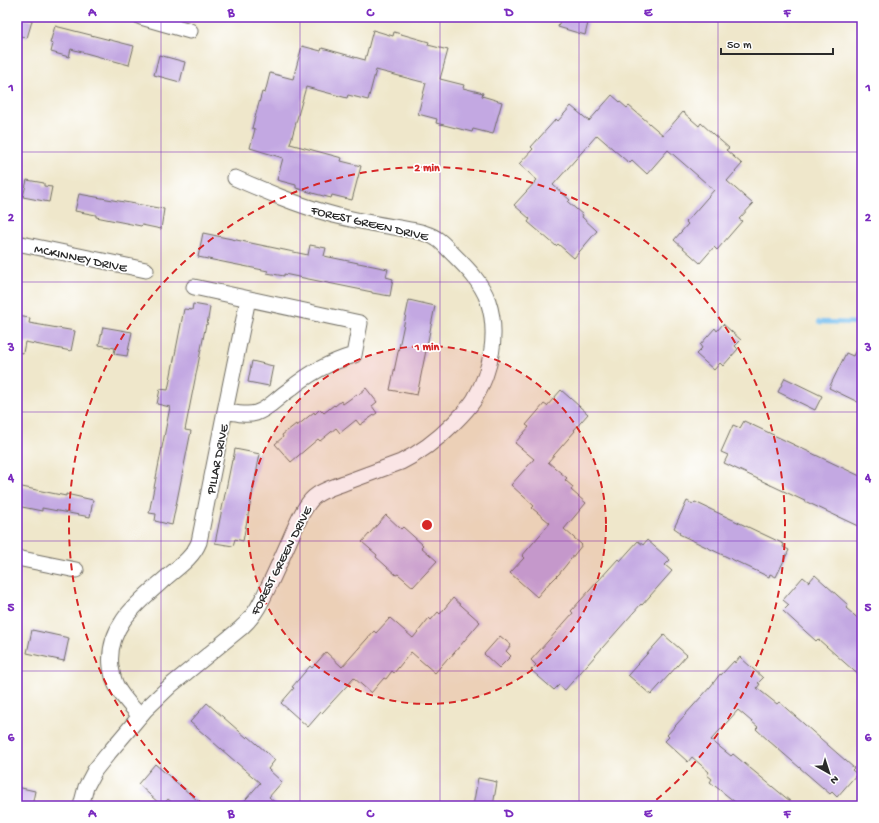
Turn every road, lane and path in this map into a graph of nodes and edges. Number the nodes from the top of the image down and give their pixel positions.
1 (141, 17) edge
2 (190, 31) dead end
3 (235, 178) dead end
4 (17, 244) edge
5 (146, 270) dead end
6 (194, 287) dead end
7 (248, 299) junction
8 (225, 411) junction
9 (17, 558) edge
10 (76, 570) dead end
11 (140, 716) junction
12 (81, 806) edge

1 - 2 street
3 - 11 street, FOREST GREEN DRIVE
4 - 5 street, MCKINNEY DRIVE
6 - 7 street, PILLAR DRIVE
7 - 8 street
7 - 8 street, PILLAR DRIVE
8 - 11 street, PILLAR DRIVE
9 - 10 street
11 - 12 street, FOREST GREEN DRIVE

